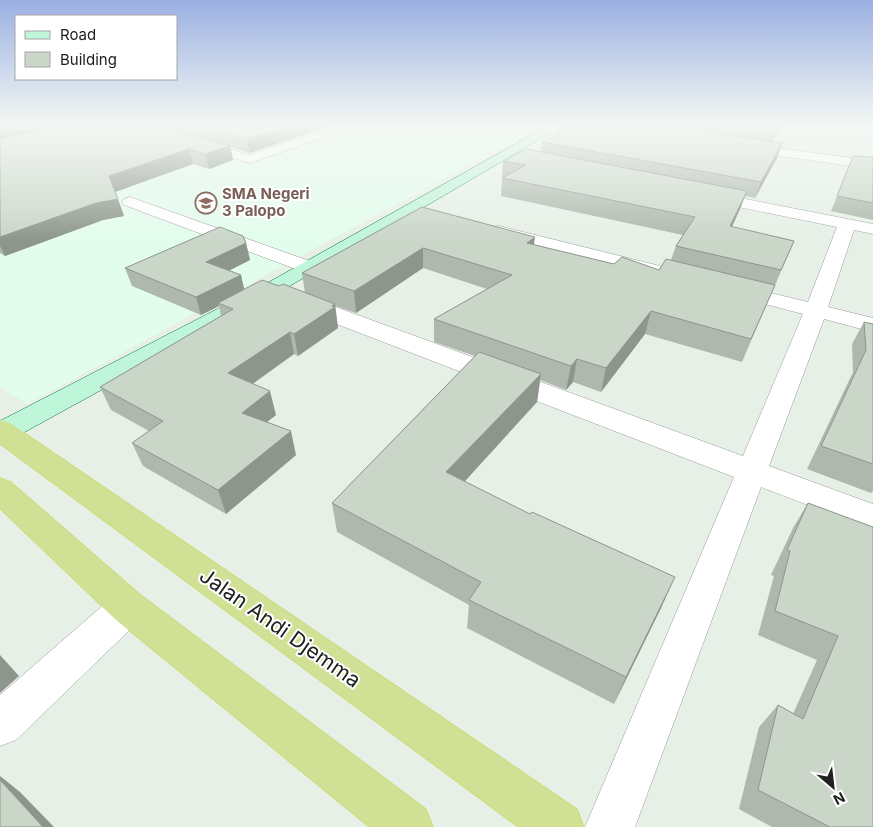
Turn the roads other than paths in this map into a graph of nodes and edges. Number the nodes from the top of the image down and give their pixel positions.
1 (498, 165) edge
2 (690, 192) edge
3 (130, 202) dead end
4 (409, 208) junction
5 (438, 216) edge
6 (476, 225) edge
7 (860, 227) edge
8 (308, 267) junction
9 (670, 274) edge
10 (719, 286) edge
11 (269, 290) junction
12 (816, 310) junction
13 (873, 326) edge
14 (1, 432) edge
15 (750, 472) junction
16 (0, 490) edge
17 (873, 517) edge
18 (128, 607) junction
19 (0, 724) edge
20 (408, 827) edge
21 (559, 827) edge
22 (610, 827) edge

1 - 4 street
2 - 7 street
3 - 8 street
4 - 5 street
4 - 8 street
6 - 9 street
7 - 12 street
8 - 11 street
10 - 12 street
11 - 14 street
11 - 15 street
12 - 13 street
12 - 15 street
14 - 21 highway, Jalan Andi Djemma
15 - 17 street
15 - 22 street
16 - 18 highway
18 - 19 street
18 - 20 highway

